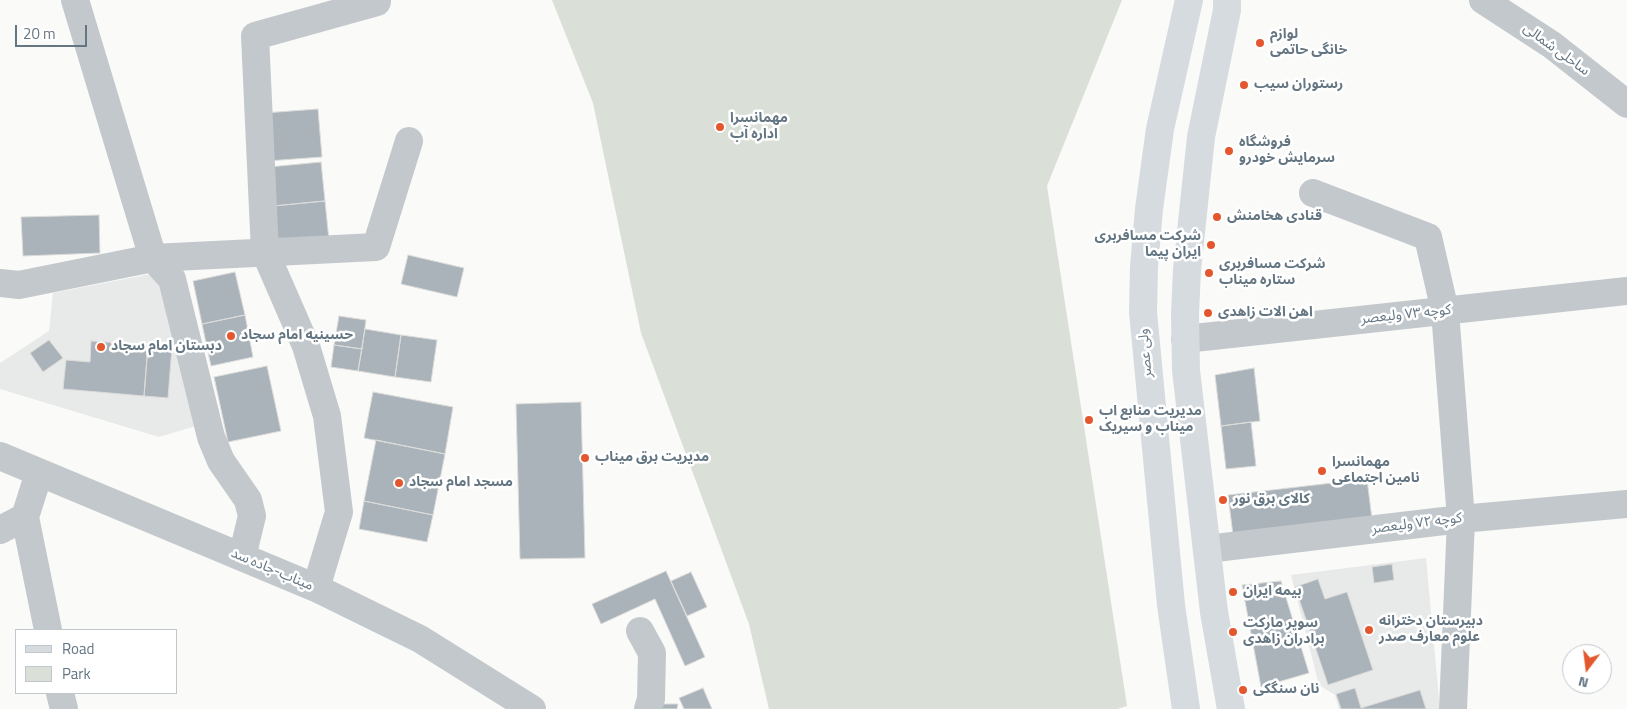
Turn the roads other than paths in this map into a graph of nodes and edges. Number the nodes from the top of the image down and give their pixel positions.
1 (75, 0) edge
2 (377, 0) edge
3 (1190, 0) edge
4 (1227, 0) edge
5 (1483, 0) edge
6 (1627, 104) edge
7 (409, 141) dead end
8 (1313, 193) dead end
9 (265, 252) junction
10 (153, 258) junction
11 (0, 283) edge
12 (1627, 291) edge
13 (1445, 311) junction
14 (1185, 339) junction
15 (0, 456) edge
16 (39, 473) junction
17 (1627, 504) edge
18 (25, 517) junction
19 (1461, 518) junction
20 (0, 530) edge
21 (1207, 549) junction
22 (242, 557) junction
23 (316, 588) junction
24 (48, 629) edge
25 (640, 631) dead end
26 (60, 694) edge
27 (64, 709) edge
28 (532, 709) edge
29 (648, 709) edge
30 (1186, 709) edge
31 (1231, 709) edge
32 (1453, 709) edge

1 - 10 street
2 - 9 street
3 - 30 main road, ولی عصر
4 - 14 main road
5 - 6 street, ساحلی شمالی
7 - 9 street
8 - 13 street
9 - 10 street
9 - 23 street
10 - 11 street
10 - 22 street
12 - 13 street, کوچه ۷۳ ولیعصر
13 - 14 street, کوچه ۷۳ ولیعصر
13 - 19 street
14 - 21 main road
15 - 16 street, میناب-جاده سد
16 - 18 street
16 - 22 street, میناب-جاده سد
17 - 19 street, کوچه ۷۲ ولیعصر
18 - 20 street
18 - 24 street
19 - 21 street, کوچه ۷۲ ولیعصر
19 - 32 street
21 - 31 main road
22 - 23 street, میناب-جاده سد
23 - 28 street, میناب-جاده سد
25 - 29 street
26 - 27 street

